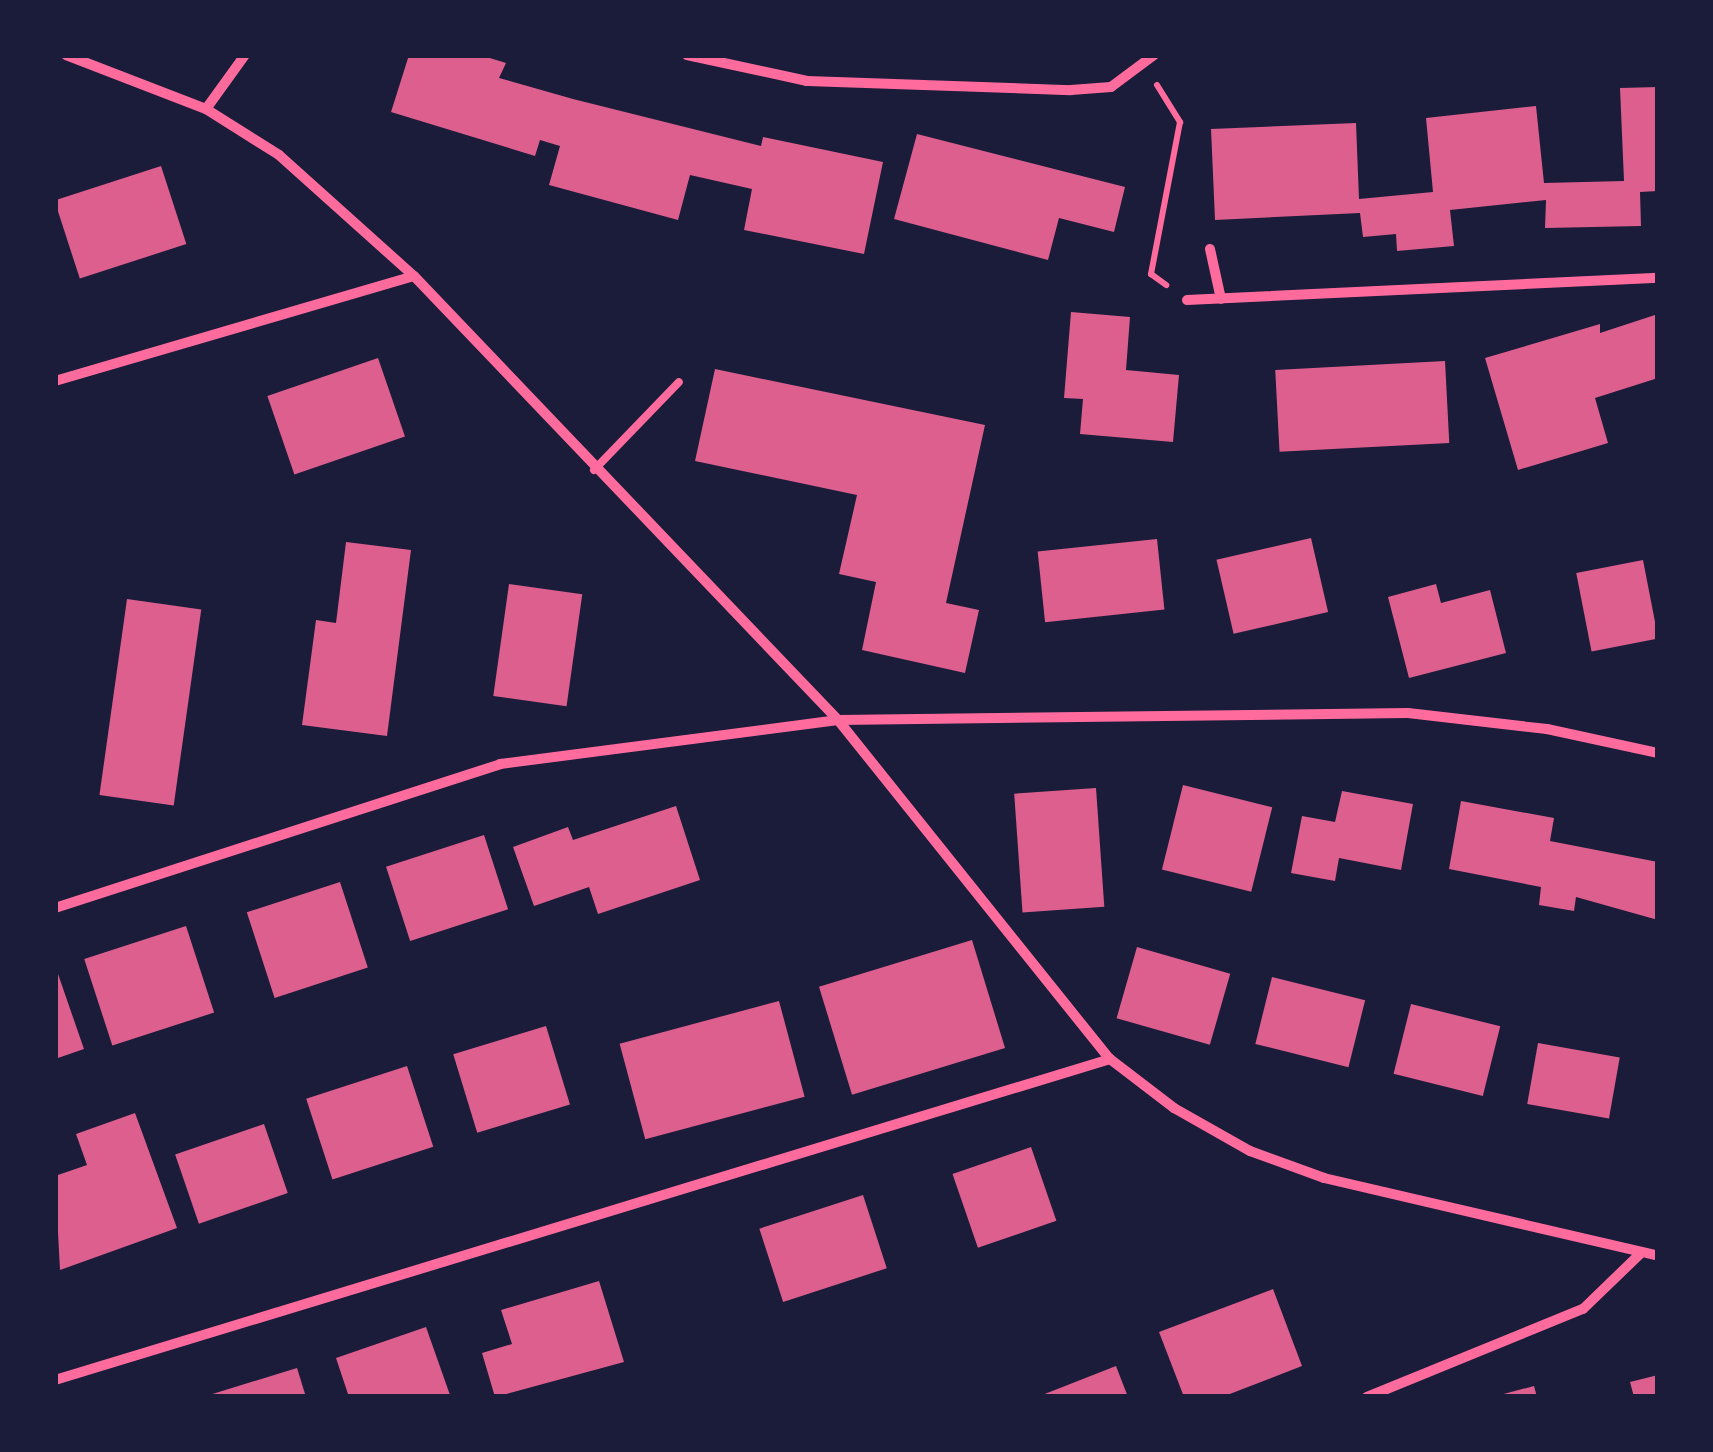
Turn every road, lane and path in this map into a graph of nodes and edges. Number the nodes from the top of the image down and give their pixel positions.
1 (66, 55) edge
2 (245, 55) edge
3 (687, 55) edge
4 (1154, 55) edge
5 (1146, 67) junction
6 (206, 108) junction
7 (1210, 249) dead end
8 (414, 276) junction
9 (1658, 278) edge
10 (1187, 300) joint
11 (1221, 300) junction
12 (55, 381) edge
13 (679, 382) dead end
14 (594, 470) junction
15 (838, 720) junction
16 (1658, 753) edge
17 (55, 908) edge
18 (1110, 1059) junction
19 (1640, 1254) junction
20 (1658, 1256) edge
21 (55, 1380) edge
22 (1367, 1397) edge

1 - 6 street
2 - 6 street
3 - 5 street
4 - 5 street
5 - 10 path
6 - 8 street
7 - 11 street
8 - 12 street
8 - 14 street
9 - 11 street
10 - 11 street
13 - 14 lane
14 - 15 street
15 - 16 street
15 - 17 street
15 - 18 street
18 - 19 street
18 - 21 street
19 - 20 street
19 - 22 street

